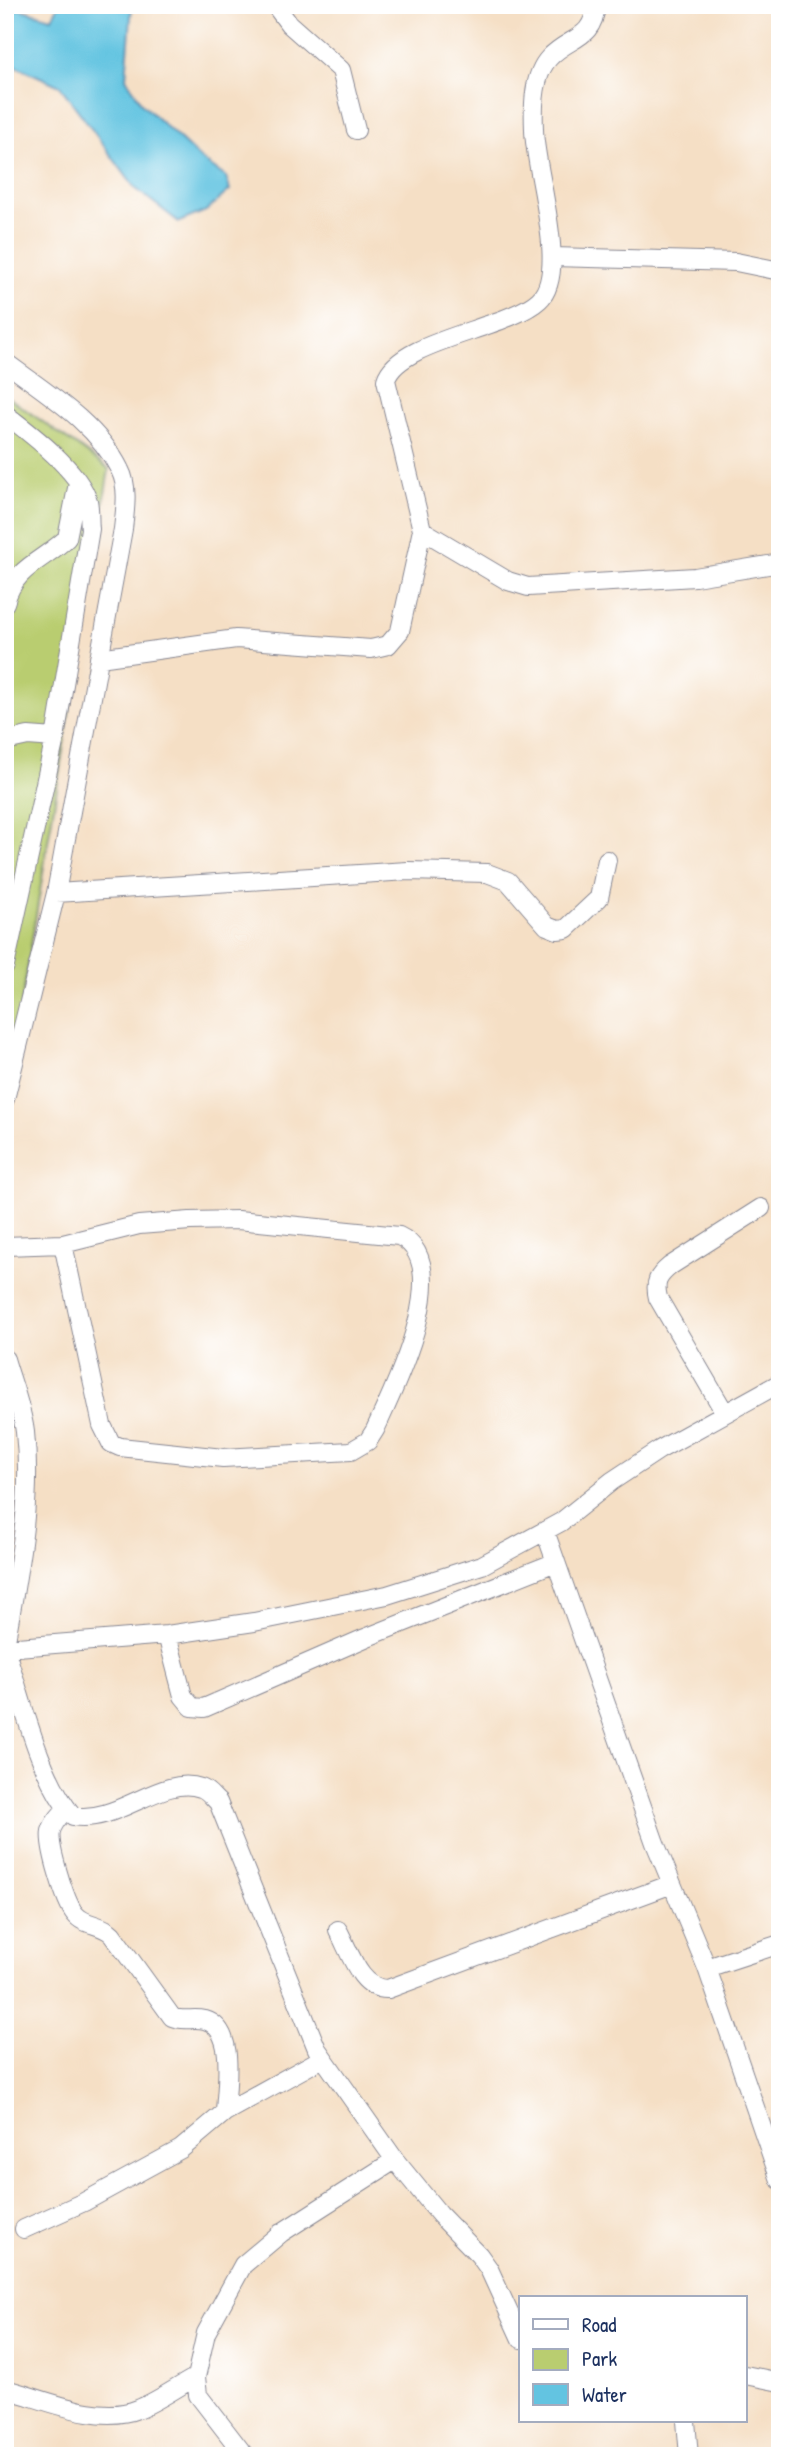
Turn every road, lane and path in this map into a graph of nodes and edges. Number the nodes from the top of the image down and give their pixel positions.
1 (275, 5) edge
2 (596, 5) edge
3 (356, 130) dead end
4 (553, 257) junction
5 (780, 271) edge
6 (5, 362) edge
7 (5, 414) edge
8 (78, 483) junction
9 (422, 530) junction
10 (780, 563) edge
11 (5, 603) edge
12 (99, 658) junction
13 (55, 738) junction
14 (5, 741) edge
15 (607, 860) dead end
16 (56, 893) junction
17 (5, 966) edge
18 (5, 1099) edge
19 (761, 1208) dead end
20 (63, 1244) junction
21 (5, 1246) edge
22 (5, 1359) edge
23 (780, 1383) edge
24 (725, 1413) junction
25 (545, 1531) junction
26 (556, 1562) junction
27 (167, 1635) junction
28 (5, 1648) edge
29 (66, 1809) junction
30 (671, 1884) junction
31 (338, 1930) dead end
32 (780, 1944) edge
33 (707, 1968) junction
34 (323, 2058) junction
35 (225, 2112) junction
36 (395, 2160) junction
37 (780, 2180) edge
38 (24, 2230) dead end
39 (519, 2335) edge
40 (746, 2375) edge
41 (196, 2377) junction
42 (780, 2382) edge
43 (5, 2389) edge
44 (686, 2422) edge
45 (245, 2456) edge
46 (689, 2456) edge

1 - 3 street
2 - 4 street
4 - 5 street
4 - 9 street
6 - 12 street
7 - 8 street
8 - 11 street
8 - 13 street
9 - 10 street
9 - 12 street
12 - 16 street
13 - 14 street
13 - 17 street
15 - 16 street
16 - 18 street
19 - 24 street
20 - 20 street
20 - 21 street
22 - 28 street
23 - 24 street
24 - 25 street
25 - 26 street
25 - 27 street
26 - 27 street
26 - 30 street
27 - 28 street
28 - 29 street
29 - 34 street
29 - 35 street
30 - 31 street
30 - 33 street
32 - 33 street
33 - 37 street
34 - 35 street
34 - 36 street
35 - 38 street
36 - 39 street
36 - 41 street
40 - 42 street
41 - 43 street
41 - 45 street
44 - 46 street

